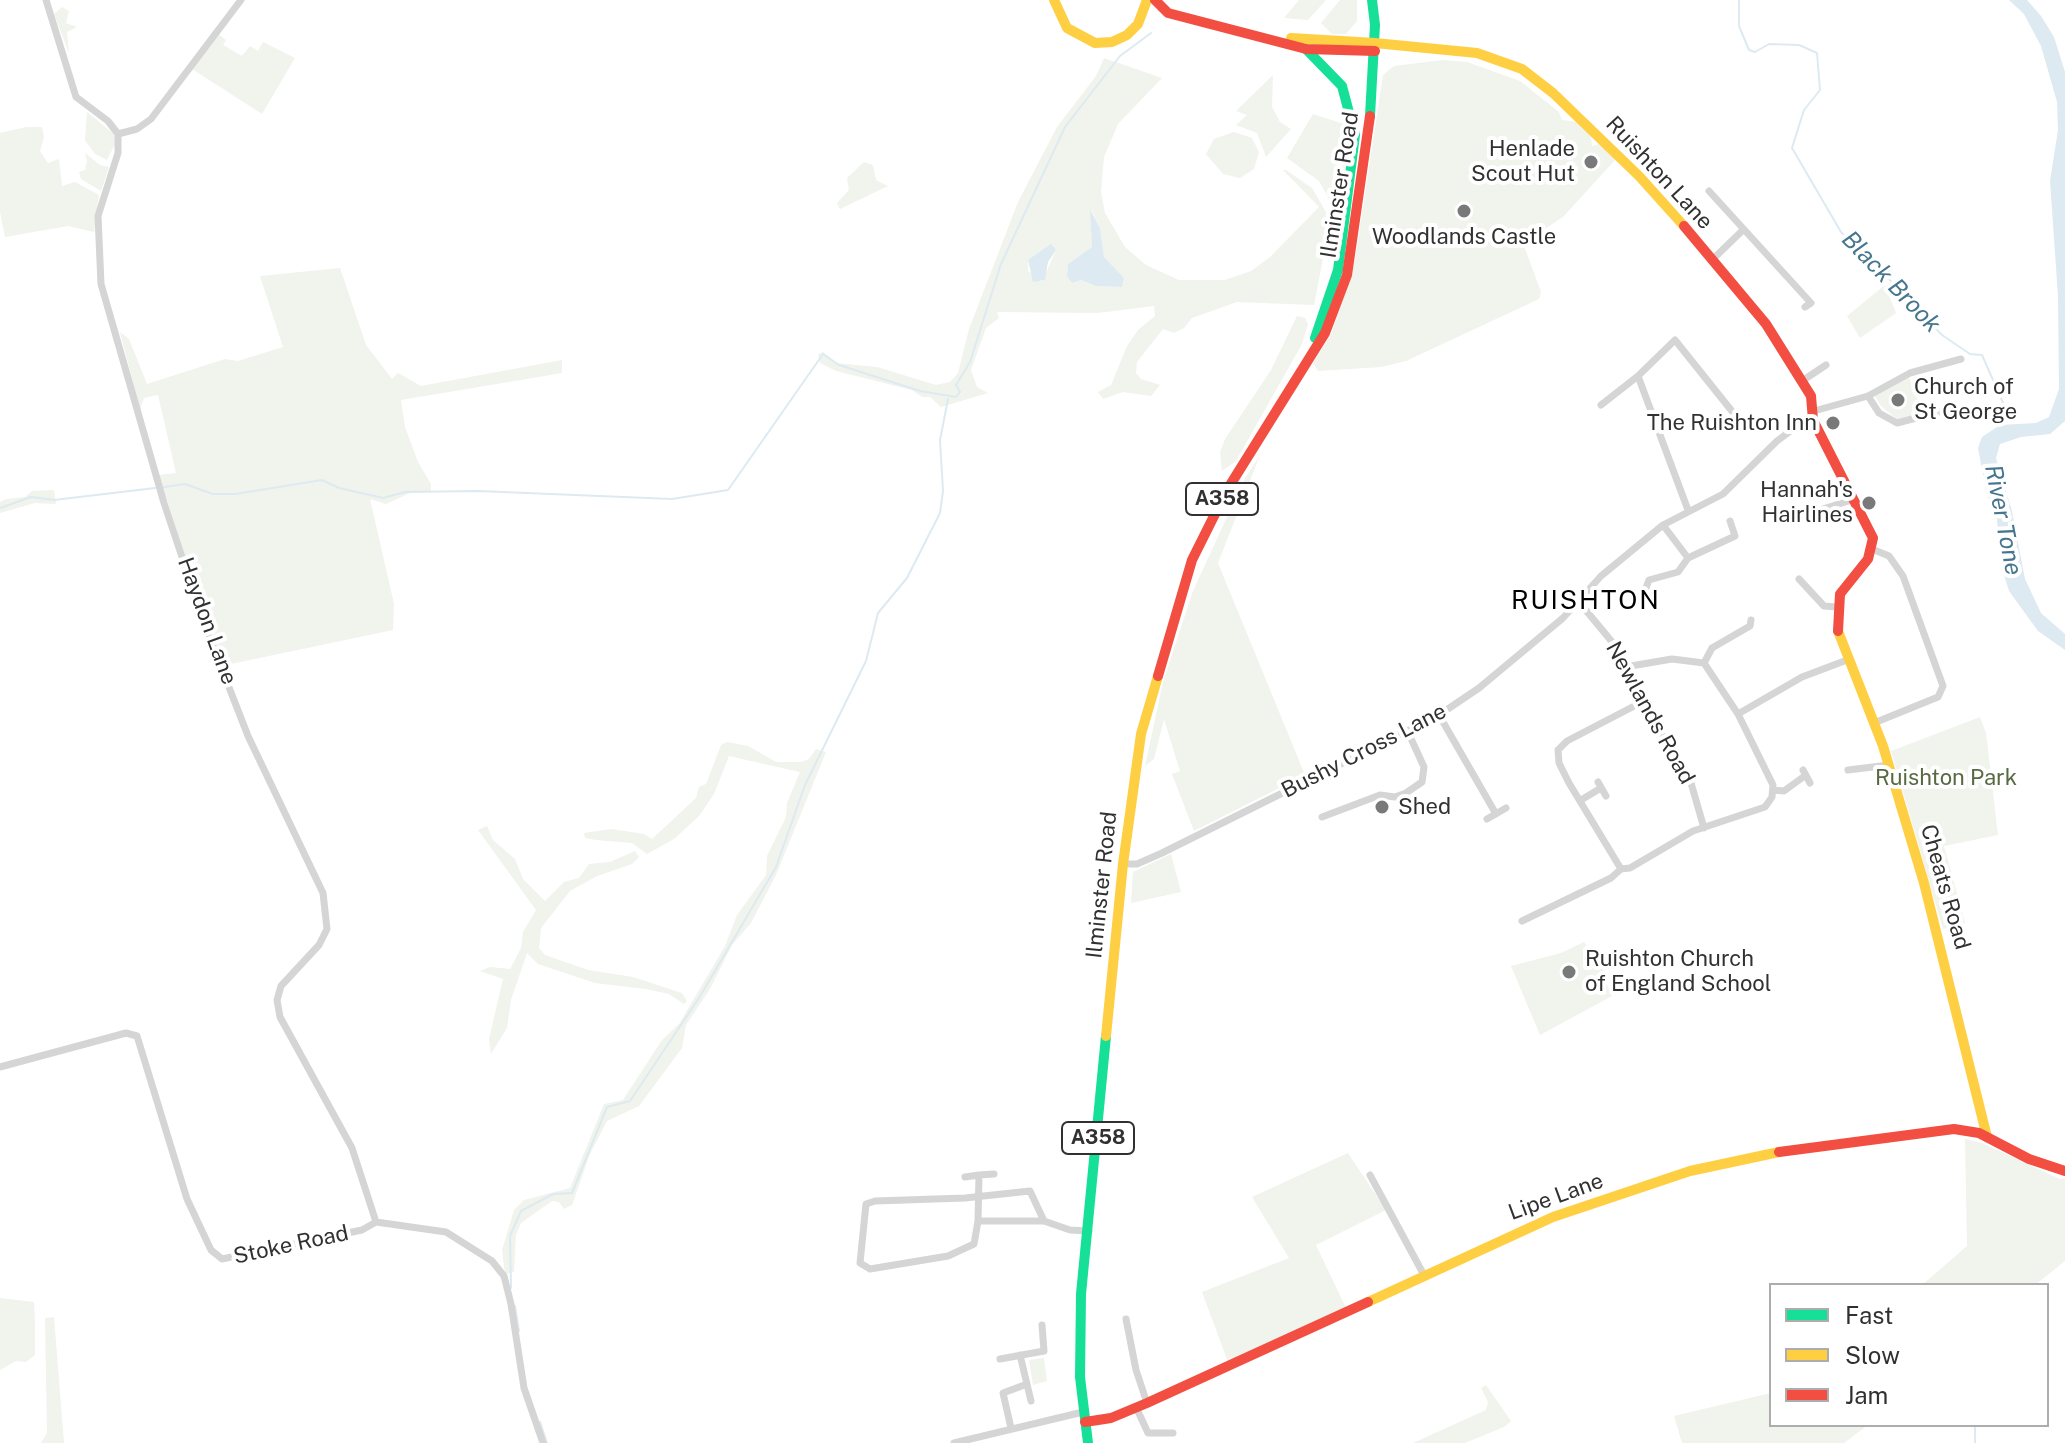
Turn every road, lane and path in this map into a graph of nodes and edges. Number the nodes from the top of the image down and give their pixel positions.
1 (46, 0) edge
2 (241, 0) edge
3 (1054, 0) edge
4 (1147, 0) edge
5 (1155, 0) edge
6 (1372, 0) edge
7 (1168, 13) junction
8 (1138, 24) junction
9 (1247, 33) junction
10 (1375, 47) junction
11 (1306, 49) junction
12 (118, 134) junction
13 (1709, 191) dead end
14 (1743, 230) junction
15 (1713, 259) junction
16 (1810, 306) dead end
17 (1668, 332) dead end
18 (1675, 340) junction
19 (1961, 359) dead end
20 (1826, 365) dead end
21 (1305, 368) junction
22 (1638, 376) junction
23 (1802, 381) junction
24 (1868, 396) junction
25 (1601, 405) dead end
26 (1729, 413) dead end
27 (1811, 417) junction
28 (1939, 425) dead end
29 (1855, 499) junction
30 (1688, 510) junction
31 (1804, 520) dead end
32 (1730, 521) dead end
33 (1663, 525) junction
34 (1872, 549) junction
35 (1688, 558) junction
36 (1799, 579) dead end
37 (1646, 580) dead end
38 (1579, 602) junction
39 (1837, 607) junction
40 (1752, 624) dead end
41 (1847, 660) junction
42 (1704, 663) junction
43 (1625, 667) junction
44 (1642, 702) junction
45 (1738, 714) junction
46 (1439, 715) junction
47 (1874, 723) junction
48 (1408, 732) junction
49 (1889, 765) junction
50 (1848, 770) dead end
51 (1810, 783) dead end
52 (1773, 790) junction
53 (1606, 796) dead end
54 (1581, 800) junction
55 (1506, 808) dead end
56 (1496, 814) junction
57 (1322, 817) dead end
58 (1487, 819) dead end
59 (1704, 828) junction
60 (1123, 864) junction
61 (1621, 869) junction
62 (1526, 916) dead end
63 (0, 1067) edge
64 (1982, 1119) junction
65 (1971, 1131) junction
66 (1987, 1137) junction
67 (2065, 1171) edge
68 (994, 1174) dead end
69 (979, 1175) junction
70 (1370, 1175) dead end
71 (965, 1177) dead end
72 (980, 1196) junction
73 (978, 1221) junction
74 (1044, 1221) junction
75 (376, 1222) junction
76 (1089, 1231) junction
77 (1425, 1277) junction
78 (1126, 1318) dead end
79 (1042, 1325) dead end
80 (1020, 1355) junction
81 (1000, 1359) dead end
82 (1027, 1384) junction
83 (1031, 1401) dead end
84 (1141, 1405) junction
85 (1084, 1417) junction
86 (1011, 1428) junction
87 (1148, 1433) junction
88 (1173, 1433) dead end
89 (1140, 1439) dead end
90 (543, 1443) edge
91 (954, 1443) edge
92 (1088, 1443) edge

1 - 12 street
2 - 12 street
3 - 8 main road
4 - 8 main road
5 - 7 main road
6 - 10 main road, Ilminster Road / A358
7 - 8 main road
7 - 9 main road
9 - 10 main road
9 - 11 main road
10 - 11 main road
10 - 15 main road, Ruishton Lane
10 - 21 main road, Ilminster Road / A358
11 - 21 main road, Ilminster Road / A358
12 - 75 street, Haydon Lane
13 - 14 street
14 - 15 street
14 - 16 street
15 - 23 main road, Ruishton Lane
17 - 18 street
18 - 22 street
18 - 26 street
19 - 24 street
20 - 23 street
21 - 60 main road, Ilminster Road / A358
22 - 25 street
22 - 30 street
23 - 27 main road, Ruishton Lane
24 - 27 street
24 - 28 street
27 - 29 main road
27 - 30 street, Bushy Cross Lane
29 - 31 street
29 - 34 main road
30 - 33 street, Bushy Cross Lane
32 - 35 street
33 - 35 street
33 - 38 street, Bushy Cross Lane
34 - 39 main road
34 - 47 street
35 - 37 street
36 - 39 street
38 - 43 street, Newlands Road
38 - 46 street, Bushy Cross Lane
39 - 41 main road, Cheats Road
40 - 42 street
41 - 45 street
41 - 47 main road, Cheats Road
42 - 43 street
42 - 45 street
43 - 44 street, Newlands Road
44 - 54 street
44 - 59 street, Newlands Road
45 - 52 street
46 - 48 street, Bushy Cross Lane
46 - 56 street
47 - 49 main road, Cheats Road
48 - 57 street
48 - 60 street, Bushy Cross Lane
49 - 50 street
49 - 64 main road, Cheats Road
51 - 52 street
52 - 59 street
53 - 54 street
54 - 61 street
55 - 56 street
56 - 58 street
59 - 61 street
60 - 76 main road, Ilminster Road / A358
61 - 62 street
63 - 75 street, Stoke Road
64 - 65 main road
64 - 66 main road, Cheats Road
65 - 66 main road, Lipe Lane
65 - 77 main road, Lipe Lane
66 - 67 main road, Lipe Lane
68 - 69 street
69 - 71 street
69 - 72 street
70 - 77 street
72 - 73 street
72 - 73 street
72 - 74 street
73 - 74 street
74 - 76 street
75 - 90 street, Stoke Road
76 - 85 main road, Ilminster Road / A358
77 - 84 main road, Lipe Lane
78 - 84 street
79 - 80 street
80 - 81 street
80 - 82 street
82 - 83 street
82 - 86 street
84 - 85 main road, Lipe Lane
84 - 87 street
85 - 86 street
85 - 92 main road, Ilminster Road / A358
86 - 91 street
87 - 88 street
87 - 89 street

